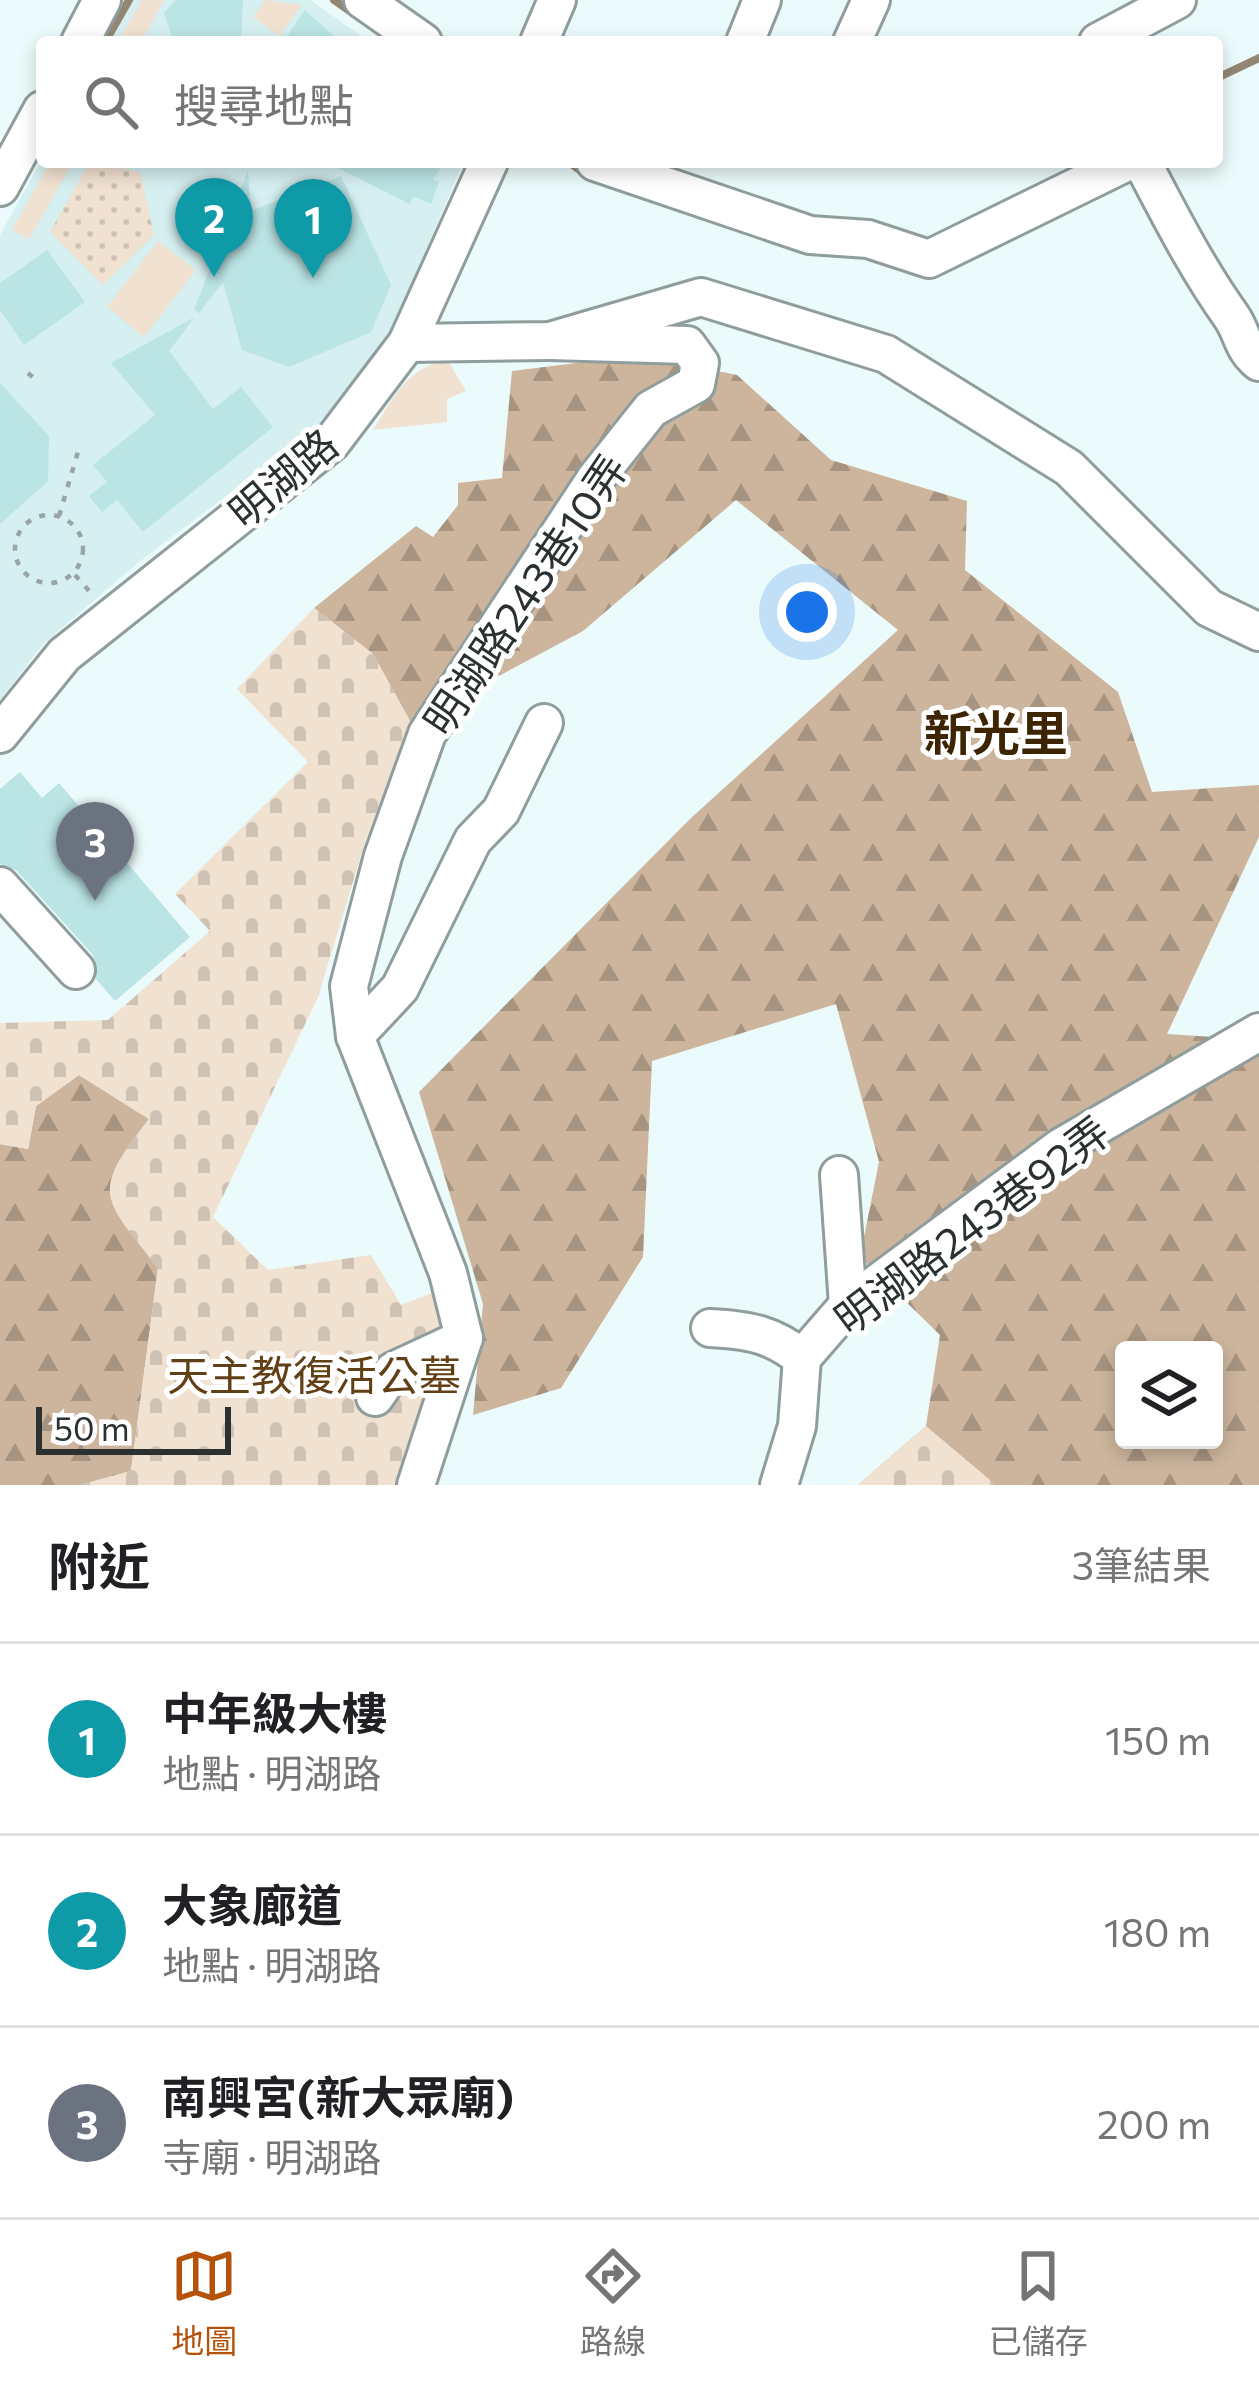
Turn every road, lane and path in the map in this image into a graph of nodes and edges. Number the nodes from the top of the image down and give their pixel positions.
1 (363, 0) edge
2 (762, 0) edge
3 (871, 0) edge
4 (1178, 0) edge
5 (414, 36) edge
6 (747, 36) edge
7 (855, 36) edge
8 (1110, 36) edge
9 (24, 118) edge
10 (486, 168) edge
11 (613, 168) edge
12 (1115, 168) edge
13 (1145, 168) edge
14 (0, 187) edge
15 (1247, 311) edge
16 (550, 341) junction
17 (407, 343) junction
18 (1259, 362) edge
19 (28, 373) dead end
20 (38, 381) dead end
21 (80, 445) dead end
22 (59, 516) junction
23 (0, 550) edge
24 (14, 551) junction
25 (1259, 632) edge
26 (544, 723) dead end
27 (1, 731) edge
28 (0, 886) edge
29 (76, 970) dead end
30 (1259, 1032) edge
31 (355, 1036) junction
32 (839, 1175) dead end
33 (848, 1305) junction
34 (710, 1328) dead end
35 (464, 1338) junction
36 (802, 1358) junction
37 (375, 1397) dead end
38 (416, 1485) edge
39 (779, 1485) edge

1 - 5 street
2 - 6 street
3 - 7 street
4 - 8 street
9 - 14 street
10 - 17 street, 明湖路
11 - 12 street
13 - 15 street
15 - 18 street
16 - 17 street
16 - 25 street
16 - 31 street, 明湖路243巷10弄
17 - 27 street, 明湖路
19 - 20 path
21 - 22 path
22 - 24 path
22 - 24 path
23 - 24 path
26 - 31 street
28 - 29 street
30 - 33 street, 明湖路243巷92弄
31 - 35 street, 明湖路243巷10弄
32 - 33 street
33 - 36 street, 明湖路243巷92弄
34 - 36 street
35 - 37 street
35 - 38 street
36 - 39 street, 明湖路243巷92弄

